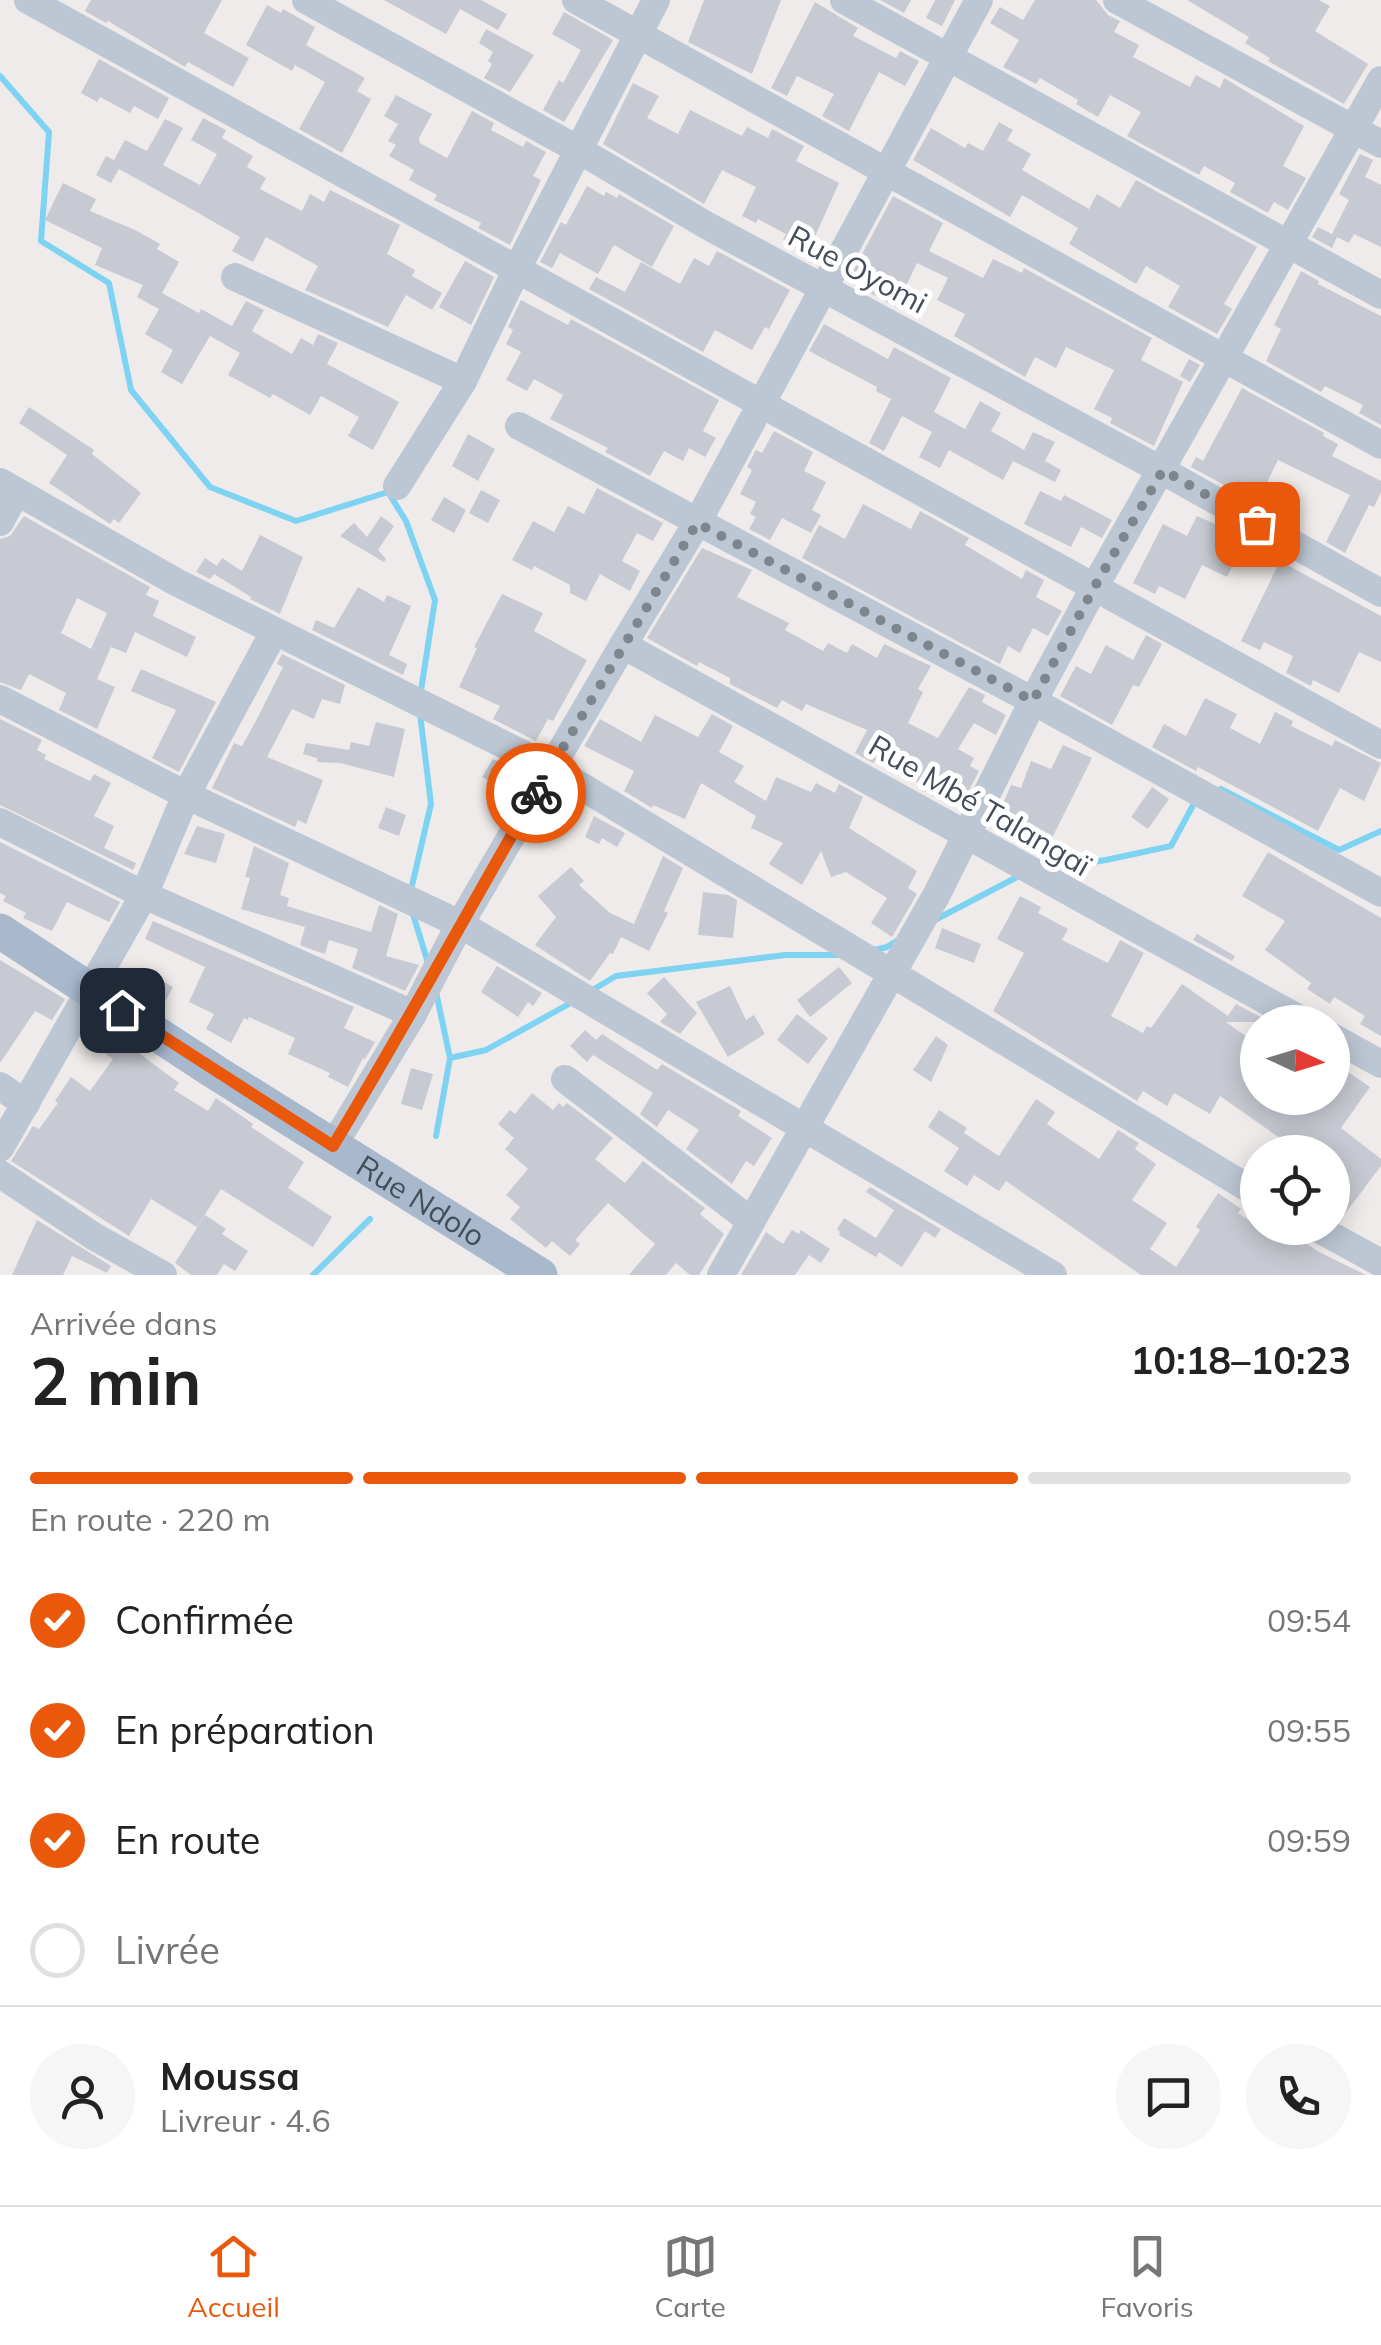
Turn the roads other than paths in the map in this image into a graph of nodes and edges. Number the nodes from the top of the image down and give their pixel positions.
1 (28, 0) edge
2 (306, 0) edge
3 (576, 0) edge
4 (656, 0) edge
5 (844, 0) edge
6 (979, 0) edge
7 (1117, 0) edge
8 (637, 34) junction
9 (948, 57) junction
10 (1381, 80) edge
11 (1353, 129) junction
12 (1381, 144) edge
13 (579, 150) junction
14 (884, 172) junction
15 (1287, 246) junction
16 (517, 269) junction
17 (235, 277) dead end
18 (825, 286) junction
19 (1381, 295) edge
20 (1226, 357) junction
21 (463, 381) junction
22 (760, 403) junction
23 (519, 426) dead end
24 (1381, 444) edge
25 (1163, 470) junction
26 (398, 486) dead end
27 (8, 488) edge
28 (0, 522) edge
29 (697, 523) junction
30 (1095, 586) junction
31 (1381, 592) edge
32 (274, 632) junction
33 (622, 645) junction
34 (0, 699) edge
35 (1033, 701) junction
36 (1381, 745) edge
37 (550, 768) junction
38 (186, 796) junction
39 (0, 822) edge
40 (965, 834) junction
41 (1381, 893) edge
42 (144, 895) junction
43 (460, 924) junction
44 (0, 931) edge
45 (891, 976) junction
46 (92, 990) junction
47 (1274, 1005) edge
48 (413, 1014) junction
49 (1350, 1048) edge
50 (1381, 1064) edge
51 (565, 1079) dead end
52 (0, 1086) edge
53 (26, 1104) junction
54 (804, 1129) junction
55 (333, 1146) junction
56 (0, 1148) edge
57 (0, 1174) edge
58 (1240, 1183) edge
59 (751, 1222) junction
60 (1348, 1245) edge
61 (1381, 1263) edge
62 (163, 1275) edge
63 (540, 1275) edge
64 (722, 1275) edge
65 (1053, 1275) edge

1 - 16 street
2 - 13 street, Rue Oyomi
3 - 8 street
4 - 8 street
5 - 9 street
6 - 9 street
7 - 11 street
8 - 13 street
8 - 14 street
9 - 14 street
9 - 15 street
10 - 11 street
11 - 12 street
11 - 15 street
13 - 16 street
13 - 18 street, Rue Oyomi
14 - 18 street
14 - 20 street
15 - 19 street
15 - 20 street
16 - 21 street
16 - 22 street
17 - 21 street
18 - 22 street
18 - 25 street, Rue Oyomi
20 - 24 street
20 - 25 street
21 - 26 street
22 - 29 street
22 - 30 street
23 - 29 street
25 - 30 street
25 - 31 street, Rue Oyomi
27 - 28 street
27 - 32 street
29 - 33 street
29 - 35 street
30 - 35 street
30 - 36 street
32 - 37 street
32 - 38 street
33 - 37 street
33 - 40 street, Rue Mbé Talangaï
34 - 38 street
35 - 40 street
35 - 41 street
37 - 43 street
37 - 45 street
38 - 42 street
38 - 43 street
39 - 42 street
40 - 45 street
40 - 47 street, Rue Mbé Talangaï
42 - 46 street
42 - 48 street
43 - 48 street
43 - 54 street
44 - 46 main road, Rue Ndolo
45 - 54 street
45 - 58 street
46 - 53 street
46 - 55 main road, Rue Ndolo
48 - 55 street
49 - 50 street
51 - 59 street
52 - 53 street
53 - 56 street
54 - 59 street
54 - 65 street
55 - 63 main road, Rue Ndolo
57 - 62 street
59 - 64 street
60 - 61 street

